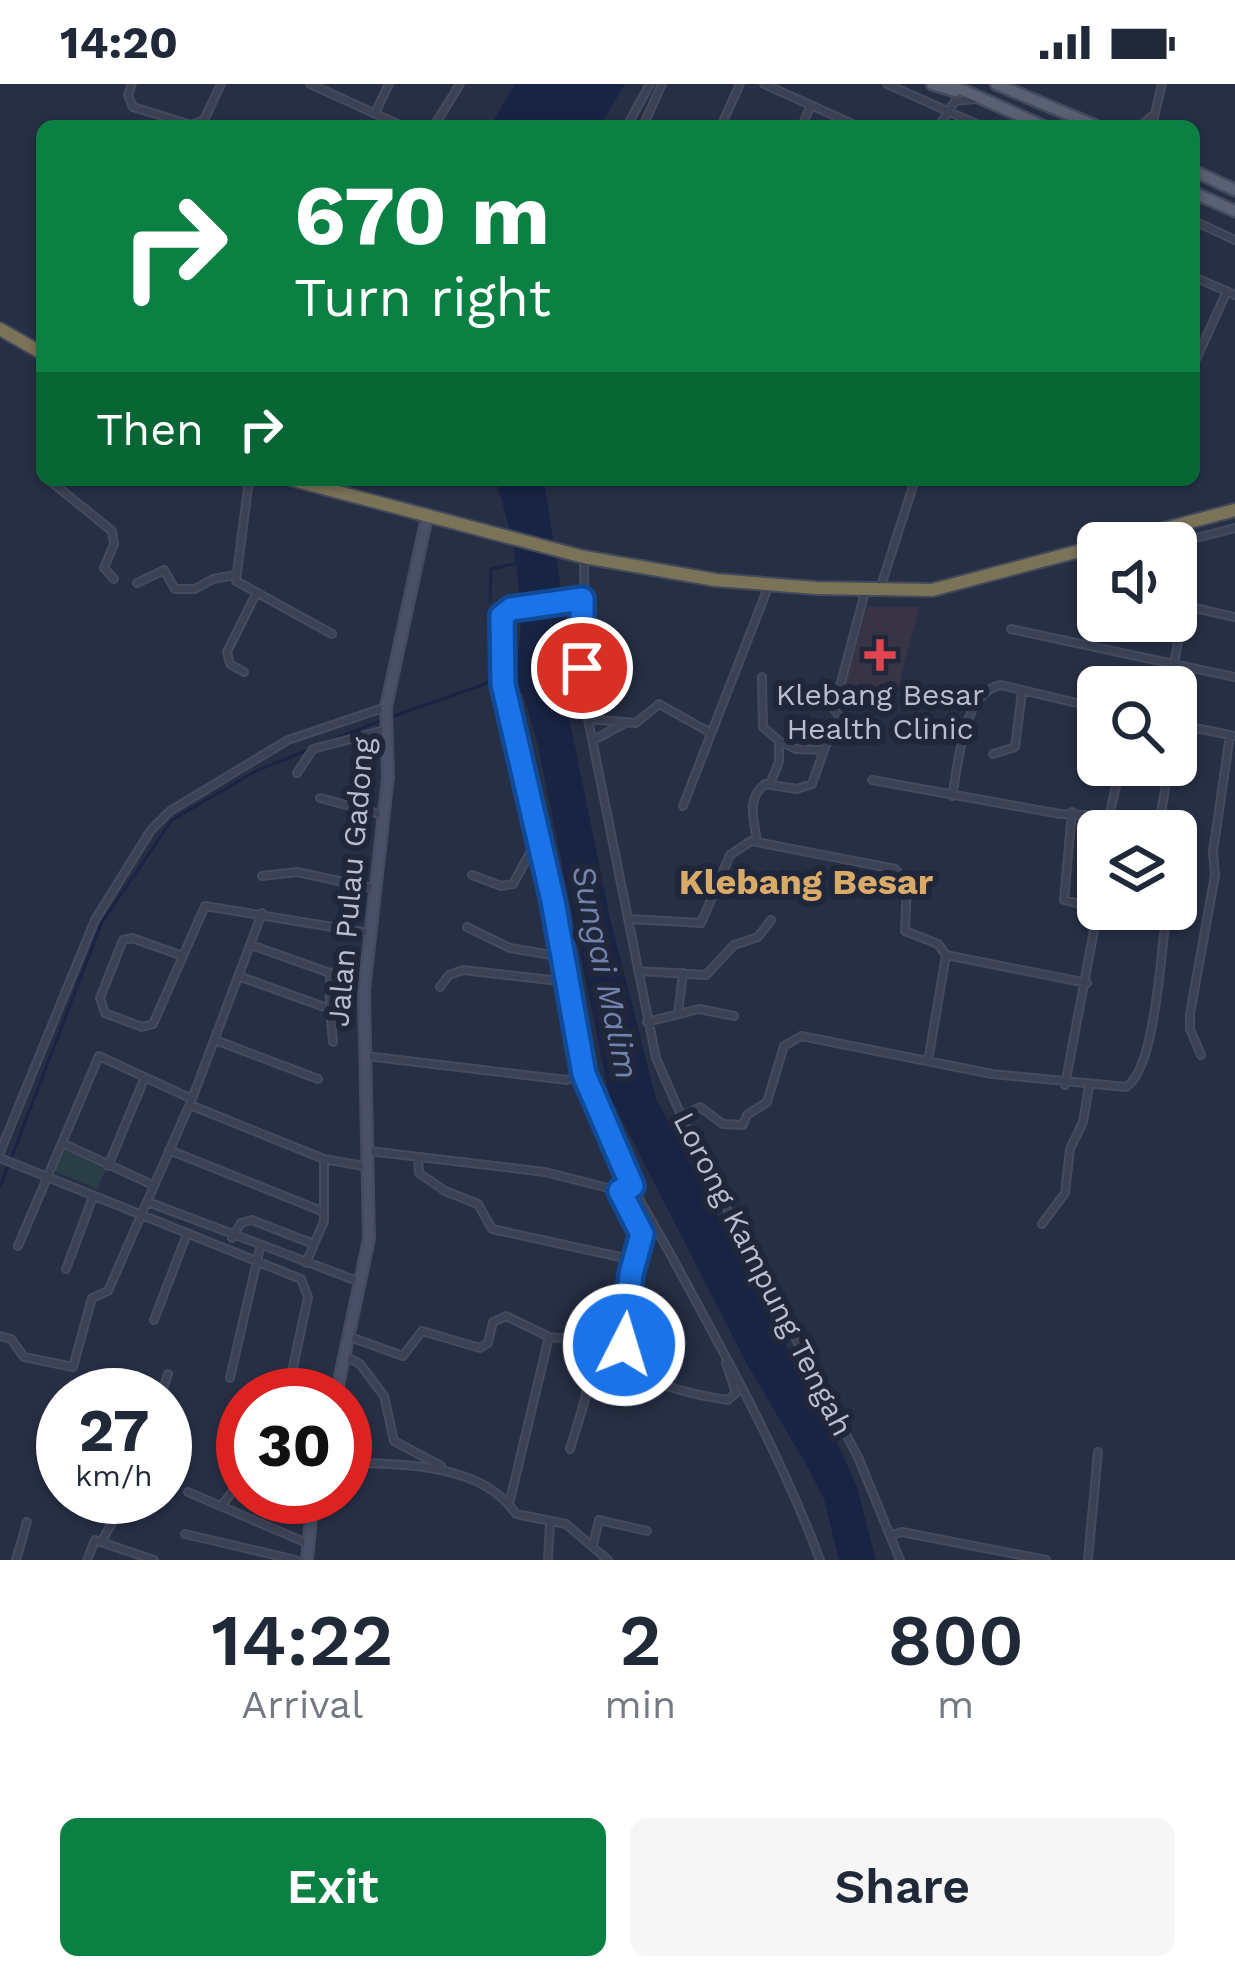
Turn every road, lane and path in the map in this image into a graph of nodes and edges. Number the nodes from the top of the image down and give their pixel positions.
1 (132, 84) edge
2 (221, 84) edge
3 (310, 84) edge
4 (389, 84) edge
5 (460, 84) edge
6 (650, 84) edge
7 (662, 84) edge
8 (740, 84) edge
9 (764, 84) edge
10 (887, 84) edge
11 (930, 84) edge
12 (950, 84) edge
13 (996, 84) edge
14 (1162, 84) edge
15 (981, 98) junction
16 (811, 106) junction
17 (946, 110) junction
18 (375, 113) junction
19 (175, 120) edge
20 (204, 120) edge
21 (390, 120) edge
22 (438, 120) edge
23 (630, 120) edge
24 (647, 120) edge
25 (724, 120) edge
26 (805, 120) edge
27 (842, 120) edge
28 (942, 120) edge
29 (968, 120) edge
30 (1030, 120) edge
31 (1082, 120) edge
32 (1152, 120) edge
33 (1200, 174) edge
34 (1235, 190) edge
35 (1200, 196) edge
36 (1235, 211) edge
37 (1200, 224) edge
38 (1235, 239) edge
39 (1200, 280) edge
40 (1231, 293) edge
41 (0, 329) edge
42 (36, 350) edge
43 (1200, 352) edge
44 (56, 486) edge
45 (248, 486) edge
46 (338, 486) edge
47 (913, 486) edge
48 (1235, 510) edge
49 (427, 517) junction
50 (1191, 522) edge
51 (1235, 528) edge
52 (1197, 538) edge
53 (1077, 552) edge
54 (584, 557) junction
55 (234, 575) junction
56 (114, 579) dead end
57 (137, 583) dead end
58 (769, 584) junction
59 (872, 592) junction
60 (255, 596) junction
61 (582, 599) junction
62 (1197, 609) edge
63 (1235, 616) edge
64 (1011, 629) dead end
65 (332, 634) dead end
66 (1178, 642) edge
67 (1174, 663) junction
68 (1173, 666) edge
69 (244, 671) dead end
70 (1235, 676) edge
71 (762, 677) dead end
72 (1022, 692) junction
73 (1077, 704) edge
74 (387, 718) junction
75 (589, 719) junction
76 (625, 723) junction
77 (1197, 729) edge
78 (711, 733) junction
79 (1232, 735) edge
80 (594, 740) junction
81 (778, 742) junction
82 (824, 751) junction
83 (993, 754) dead end
84 (297, 773) dead end
85 (872, 780) dead end
86 (770, 784) junction
87 (952, 797) junction
88 (320, 798) dead end
89 (683, 806) dead end
90 (1072, 812) junction
91 (1077, 813) edge
92 (383, 815) junction
93 (539, 837) junction
94 (757, 841) junction
95 (472, 875) dead end
96 (262, 877) dead end
97 (376, 889) junction
98 (1077, 903) edge
99 (262, 914) junction
100 (629, 919) junction
101 (771, 920) dead end
102 (467, 927) dead end
103 (1095, 930) edge
104 (1164, 930) edge
105 (369, 933) junction
106 (251, 945) junction
107 (180, 955) junction
108 (946, 955) junction
109 (563, 957) junction
110 (638, 971) junction
111 (682, 973) junction
112 (239, 976) junction
113 (568, 982) junction
114 (1087, 982) junction
115 (440, 987) dead end
116 (330, 1009) junction
117 (678, 1014) junction
118 (734, 1016) dead end
119 (646, 1022) junction
120 (215, 1040) junction
121 (333, 1042) dead end
122 (362, 1055) junction
123 (1201, 1055) dead end
124 (928, 1061) junction
125 (584, 1074) junction
126 (145, 1077) junction
127 (318, 1079) dead end
128 (1065, 1085) junction
129 (1089, 1086) junction
130 (191, 1102) junction
131 (681, 1117) junction
132 (62, 1143) junction
133 (169, 1150) junction
134 (369, 1151) junction
135 (0, 1156) edge
136 (324, 1159) junction
137 (418, 1159) junction
138 (108, 1166) junction
139 (369, 1167) junction
140 (46, 1178) junction
141 (153, 1185) junction
142 (632, 1186) junction
143 (620, 1191) junction
144 (93, 1197) junction
145 (147, 1201) junction
146 (324, 1212) junction
147 (140, 1215) junction
148 (1042, 1224) dead end
149 (187, 1234) junction
150 (232, 1238) junction
151 (312, 1244) junction
152 (18, 1246) dead end
153 (260, 1248) junction
154 (634, 1260) junction
155 (256, 1262) junction
156 (306, 1263) junction
157 (66, 1269) dead end
158 (364, 1283) junction
159 (154, 1320) dead end
160 (0, 1336) edge
161 (350, 1336) junction
162 (549, 1337) junction
163 (593, 1340) junction
164 (624, 1345) junction
165 (345, 1356) junction
166 (726, 1363) junction
167 (232, 1368) edge
168 (292, 1368) edge
169 (342, 1368) edge
170 (570, 1449) dead end
171 (1098, 1452) dead end
172 (372, 1464) edge
173 (444, 1468) junction
174 (510, 1500) junction
175 (550, 1520) junction
176 (28, 1522) dead end
177 (111, 1524) edge
178 (266, 1524) edge
179 (311, 1524) edge
180 (647, 1531) dead end
181 (185, 1534) dead end
182 (892, 1534) junction
183 (101, 1542) junction
184 (309, 1544) junction
185 (593, 1545) junction
186 (16, 1560) edge
187 (87, 1560) edge
188 (154, 1560) edge
189 (296, 1560) edge
190 (307, 1560) edge
191 (548, 1560) edge
192 (608, 1560) edge
193 (820, 1560) edge
194 (900, 1560) edge
195 (1046, 1560) edge
196 (1088, 1560) edge

1 - 19 street
2 - 20 street
3 - 18 street
4 - 18 street
5 - 22 street
6 - 23 street
7 - 24 street
8 - 25 street
9 - 16 street
10 - 17 street
11 - 15 main road
11 - 17 street
12 - 15 main road
13 - 31 main road
14 - 32 street
15 - 17 street
15 - 30 main road
16 - 26 street
16 - 27 street
17 - 28 street
17 - 29 street
18 - 21 street
33 - 34 main road
35 - 36 main road
37 - 38 street
39 - 40 street
40 - 43 street
41 - 42 highway
44 - 56 street
45 - 55 street
46 - 49 highway
47 - 59 street
48 - 50 highway
49 - 54 highway
49 - 74 main road, Jalan Pulau Gadong
51 - 52 street
53 - 59 highway
54 - 58 highway
54 - 61 street, Lorong Kampung Tengah
55 - 57 street
55 - 60 street
58 - 59 highway
58 - 78 street
59 - 82 street
60 - 65 street
60 - 69 street
61 - 75 street, Lorong Kampung Tengah
61 - 93 street
62 - 63 street
64 - 67 street
66 - 67 street
67 - 68 street
67 - 70 street
71 - 81 street
72 - 73 street
72 - 83 street
72 - 87 street
74 - 84 street
74 - 92 main road, Jalan Pulau Gadong
74 - 135 street
75 - 76 street
75 - 80 street, Lorong Kampung Tengah
76 - 78 street
76 - 80 street
77 - 79 street
78 - 89 street
79 - 123 street
80 - 100 street, Lorong Kampung Tengah
81 - 82 street
81 - 86 street
82 - 86 street
85 - 87 street
86 - 94 street
87 - 90 street
88 - 92 street
90 - 91 street
90 - 98 street
92 - 97 main road, Jalan Pulau Gadong
93 - 95 street
93 - 109 street
94 - 100 street
94 - 108 street
96 - 97 street
97 - 105 main road, Jalan Pulau Gadong
99 - 105 street
99 - 106 street
99 - 107 street
100 - 110 street, Lorong Kampung Tengah
101 - 111 street
102 - 109 street
103 - 114 street
104 - 129 street
105 - 122 main road, Jalan Pulau Gadong
106 - 112 street
106 - 116 street
107 - 107 street
108 - 114 street
108 - 124 street
109 - 113 street
110 - 111 street
110 - 119 street, Lorong Kampung Tengah
111 - 117 street
112 - 116 street
112 - 120 street
113 - 115 street
113 - 125 street
114 - 128 street
116 - 121 street
117 - 118 street
117 - 119 street
119 - 131 street, Lorong Kampung Tengah
120 - 127 street
120 - 130 street
122 - 125 street
122 - 134 main road, Jalan Pulau Gadong
124 - 128 street
124 - 131 street
125 - 142 street
126 - 130 street
126 - 132 street
126 - 138 street
128 - 129 street
129 - 148 street
130 - 133 street
130 - 136 street
131 - 182 street, Lorong Kampung Tengah
132 - 138 street
132 - 140 street
133 - 141 street
133 - 146 street
134 - 137 street
134 - 139 main road, Jalan Pulau Gadong
135 - 140 street
136 - 139 street
136 - 146 street
137 - 143 street
137 - 154 street
138 - 141 street
139 - 158 main road, Jalan Pulau Gadong
140 - 144 street
140 - 152 street
141 - 145 street
142 - 143 street
142 - 166 street
143 - 154 street
144 - 147 street
144 - 157 street
145 - 147 street
145 - 150 street
146 - 151 street
147 - 149 street
147 - 160 street
149 - 155 street
149 - 159 street
150 - 151 street
150 - 153 street
151 - 156 street
153 - 155 street
153 - 156 street
154 - 164 street
155 - 167 street
155 - 168 street
156 - 158 street
158 - 161 main road, Jalan Pulau Gadong
161 - 162 street
161 - 165 main road, Jalan Pulau Gadong
162 - 163 street
162 - 174 street
163 - 164 street
163 - 170 street
164 - 166 street
165 - 169 main road, Jalan Pulau Gadong
165 - 173 street
166 - 193 street
171 - 196 street
172 - 173 street
173 - 174 street
174 - 175 street
175 - 185 street
175 - 191 street
176 - 186 street
177 - 183 street
178 - 184 street
179 - 184 main road
180 - 185 street
181 - 189 street
182 - 194 street, Lorong Kampung Tengah
182 - 195 street
183 - 187 street
183 - 188 street
184 - 190 main road
185 - 192 street

